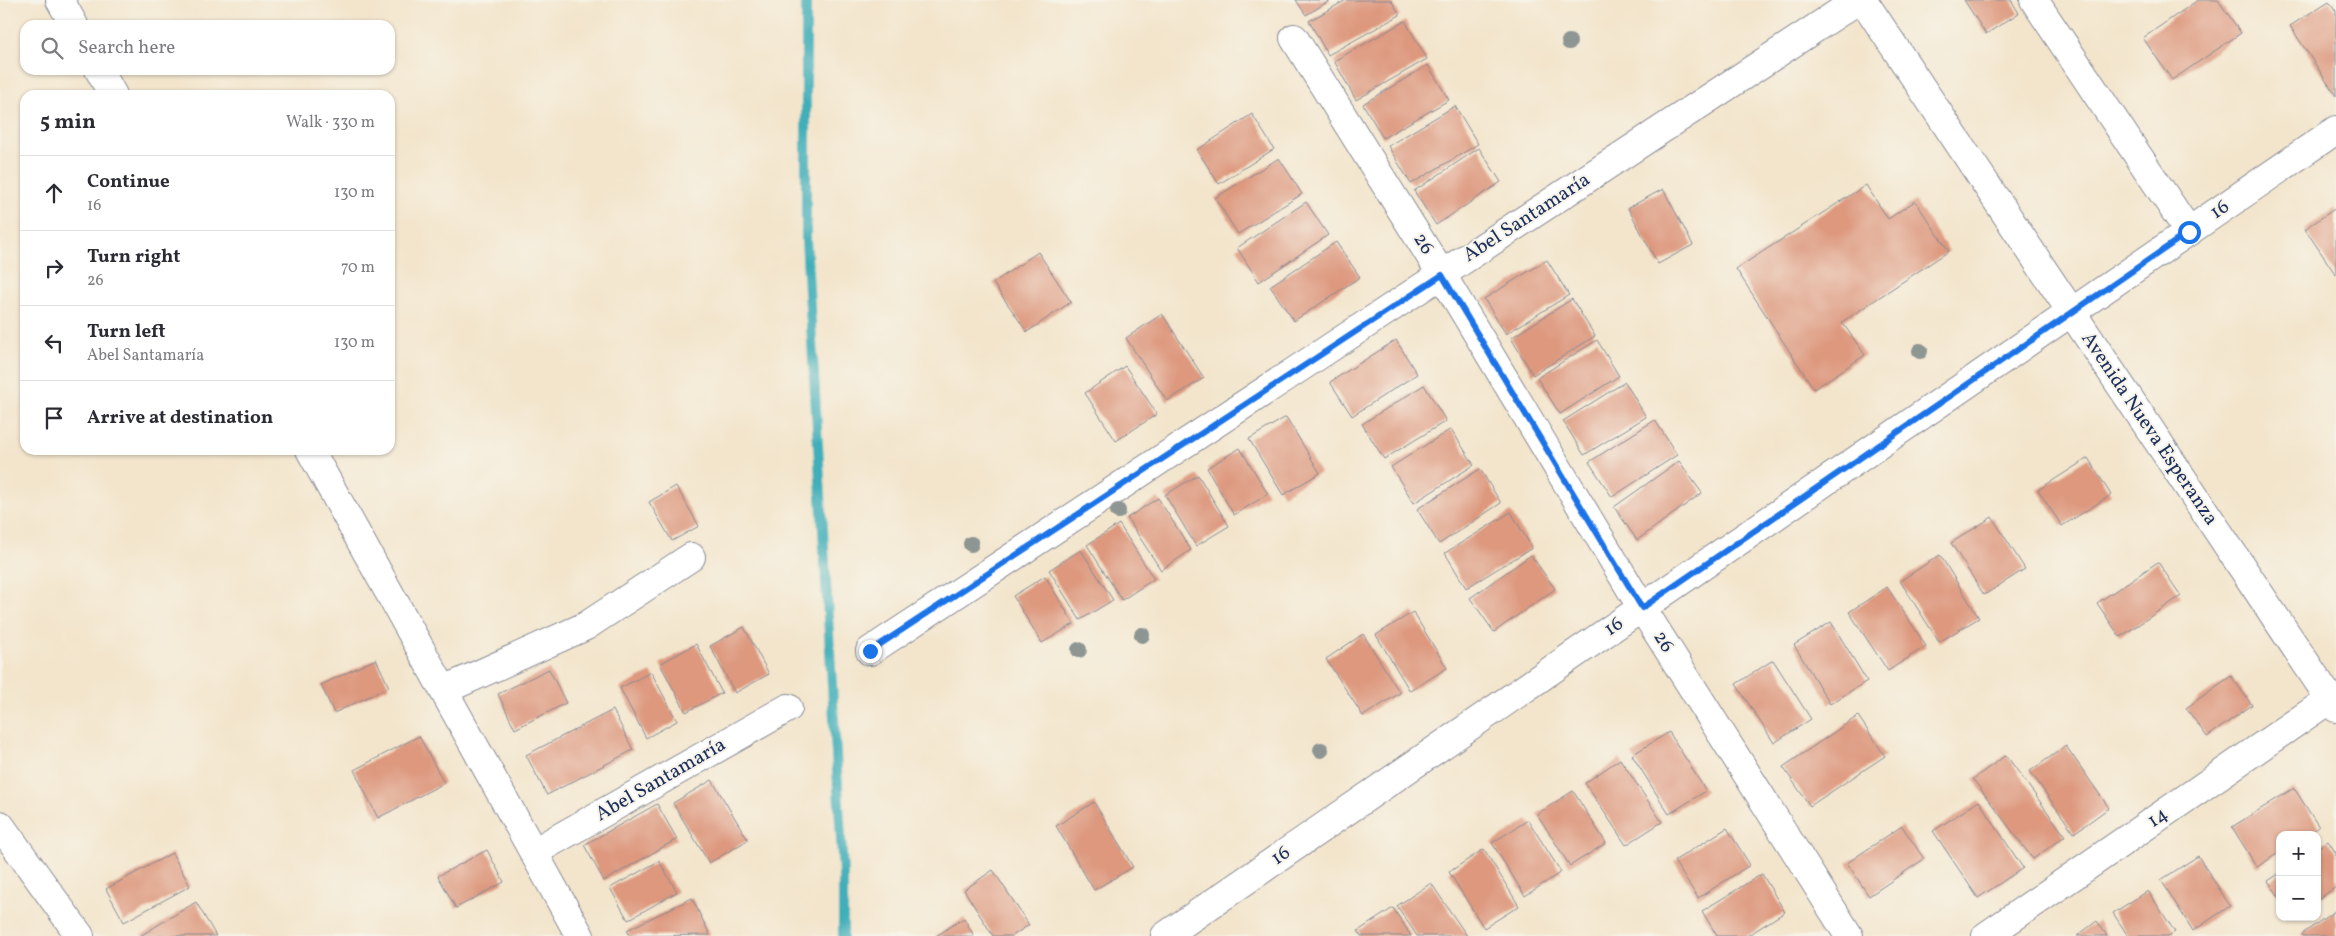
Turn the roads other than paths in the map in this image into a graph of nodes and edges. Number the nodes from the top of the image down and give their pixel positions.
1 (60, 0) edge
2 (1858, 0) edge
3 (1863, 0) edge
4 (2034, 0) edge
5 (71, 20) edge
6 (1294, 38) dead end
7 (102, 75) edge
8 (110, 90) edge
9 (2336, 130) edge
10 (2189, 232) junction
11 (1442, 275) junction
12 (2072, 312) junction
13 (313, 455) edge
14 (691, 557) dead end
15 (1642, 608) junction
16 (870, 651) dead end
17 (444, 690) junction
18 (2333, 703) edge
19 (788, 708) dead end
20 (0, 825) edge
21 (534, 852) junction
22 (80, 936) edge
23 (580, 936) edge
24 (1165, 936) edge
25 (1849, 936) edge
26 (1986, 936) edge

1 - 5 street
2 - 11 street, Abel Santamaría
3 - 12 street, Avenida Nueva Esperanza
4 - 10 street
6 - 11 street, 26
7 - 8 street
9 - 10 street, 16
10 - 12 street, 16
11 - 15 street, 26
11 - 16 street, Abel Santamaría
12 - 15 street, 16
12 - 18 street, Avenida Nueva Esperanza
13 - 17 street
14 - 17 street
15 - 24 street, 16
15 - 25 street, 26
17 - 21 street
18 - 26 street, 14
19 - 21 street, Abel Santamaría
20 - 22 street
21 - 23 street

